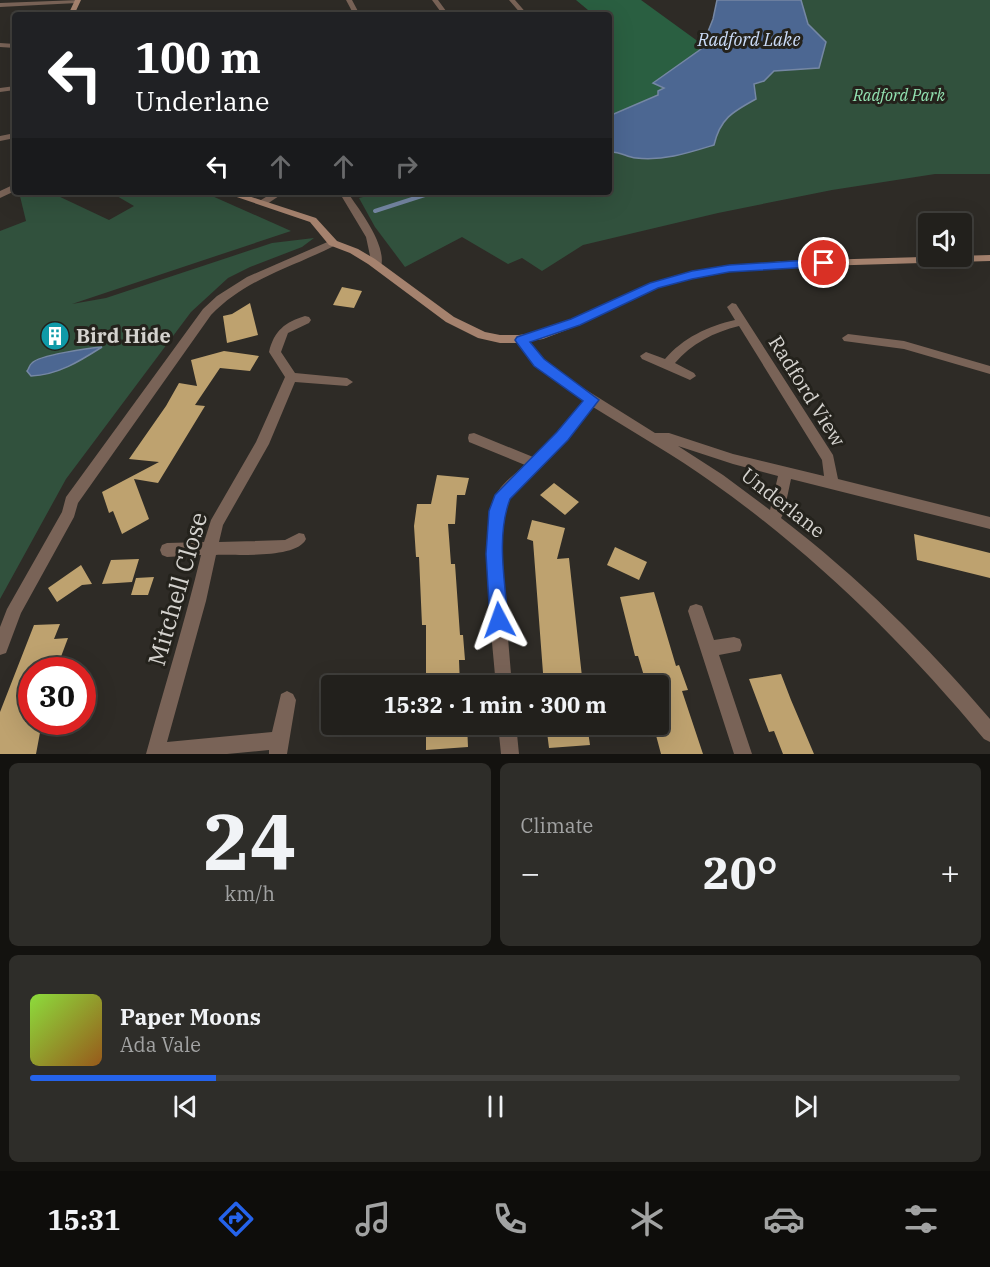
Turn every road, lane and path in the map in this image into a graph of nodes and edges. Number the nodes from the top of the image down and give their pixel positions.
1 (512, 0) edge
2 (77, 1) edge
3 (0, 6) edge
4 (0, 12) edge
5 (12, 12) dead end
6 (522, 12) edge
7 (238, 195) edge
8 (275, 195) edge
9 (345, 195) edge
10 (264, 202) junction
11 (332, 243) junction
12 (990, 258) edge
13 (377, 265) junction
14 (732, 307) dead end
15 (305, 321) dead end
16 (741, 322) junction
17 (848, 338) dead end
18 (522, 340) junction
19 (646, 356) dead end
20 (667, 364) junction
21 (990, 370) edge
22 (690, 376) dead end
23 (291, 377) junction
24 (347, 382) dead end
25 (592, 400) junction
26 (653, 437) junction
27 (474, 438) dead end
28 (534, 463) junction
29 (786, 472) junction
30 (832, 483) junction
31 (772, 519) junction
32 (990, 523) edge
33 (299, 539) dead end
34 (210, 549) junction
35 (167, 550) dead end
36 (696, 611) dead end
37 (734, 645) dead end
38 (0, 647) edge
39 (709, 649) junction
40 (503, 675) edge
41 (287, 700) dead end
42 (990, 733) edge
43 (508, 735) edge
44 (279, 747) edge
45 (156, 753) edge
46 (510, 754) edge
47 (743, 754) edge

1 - 6 street
2 - 3 street
4 - 5 street
7 - 10 street
8 - 10 street
9 - 13 street
10 - 11 street
11 - 13 street
11 - 38 street
12 - 18 street
13 - 18 street
14 - 16 street, Radford View
15 - 23 street
16 - 20 street
16 - 30 street, Radford View
17 - 21 street
18 - 25 street, Underlane
19 - 20 street
20 - 22 street
23 - 24 street
23 - 34 street, Mitchell Close
25 - 26 street, Underlane
25 - 28 street
26 - 29 street
26 - 31 street, Underlane
27 - 28 street
28 - 40 street
29 - 30 street
29 - 31 street
30 - 32 street
31 - 42 street, Underlane
33 - 34 street
34 - 35 street
34 - 45 street, Mitchell Close
36 - 39 street
37 - 39 street
39 - 47 street
41 - 44 street
43 - 46 street
44 - 45 street

